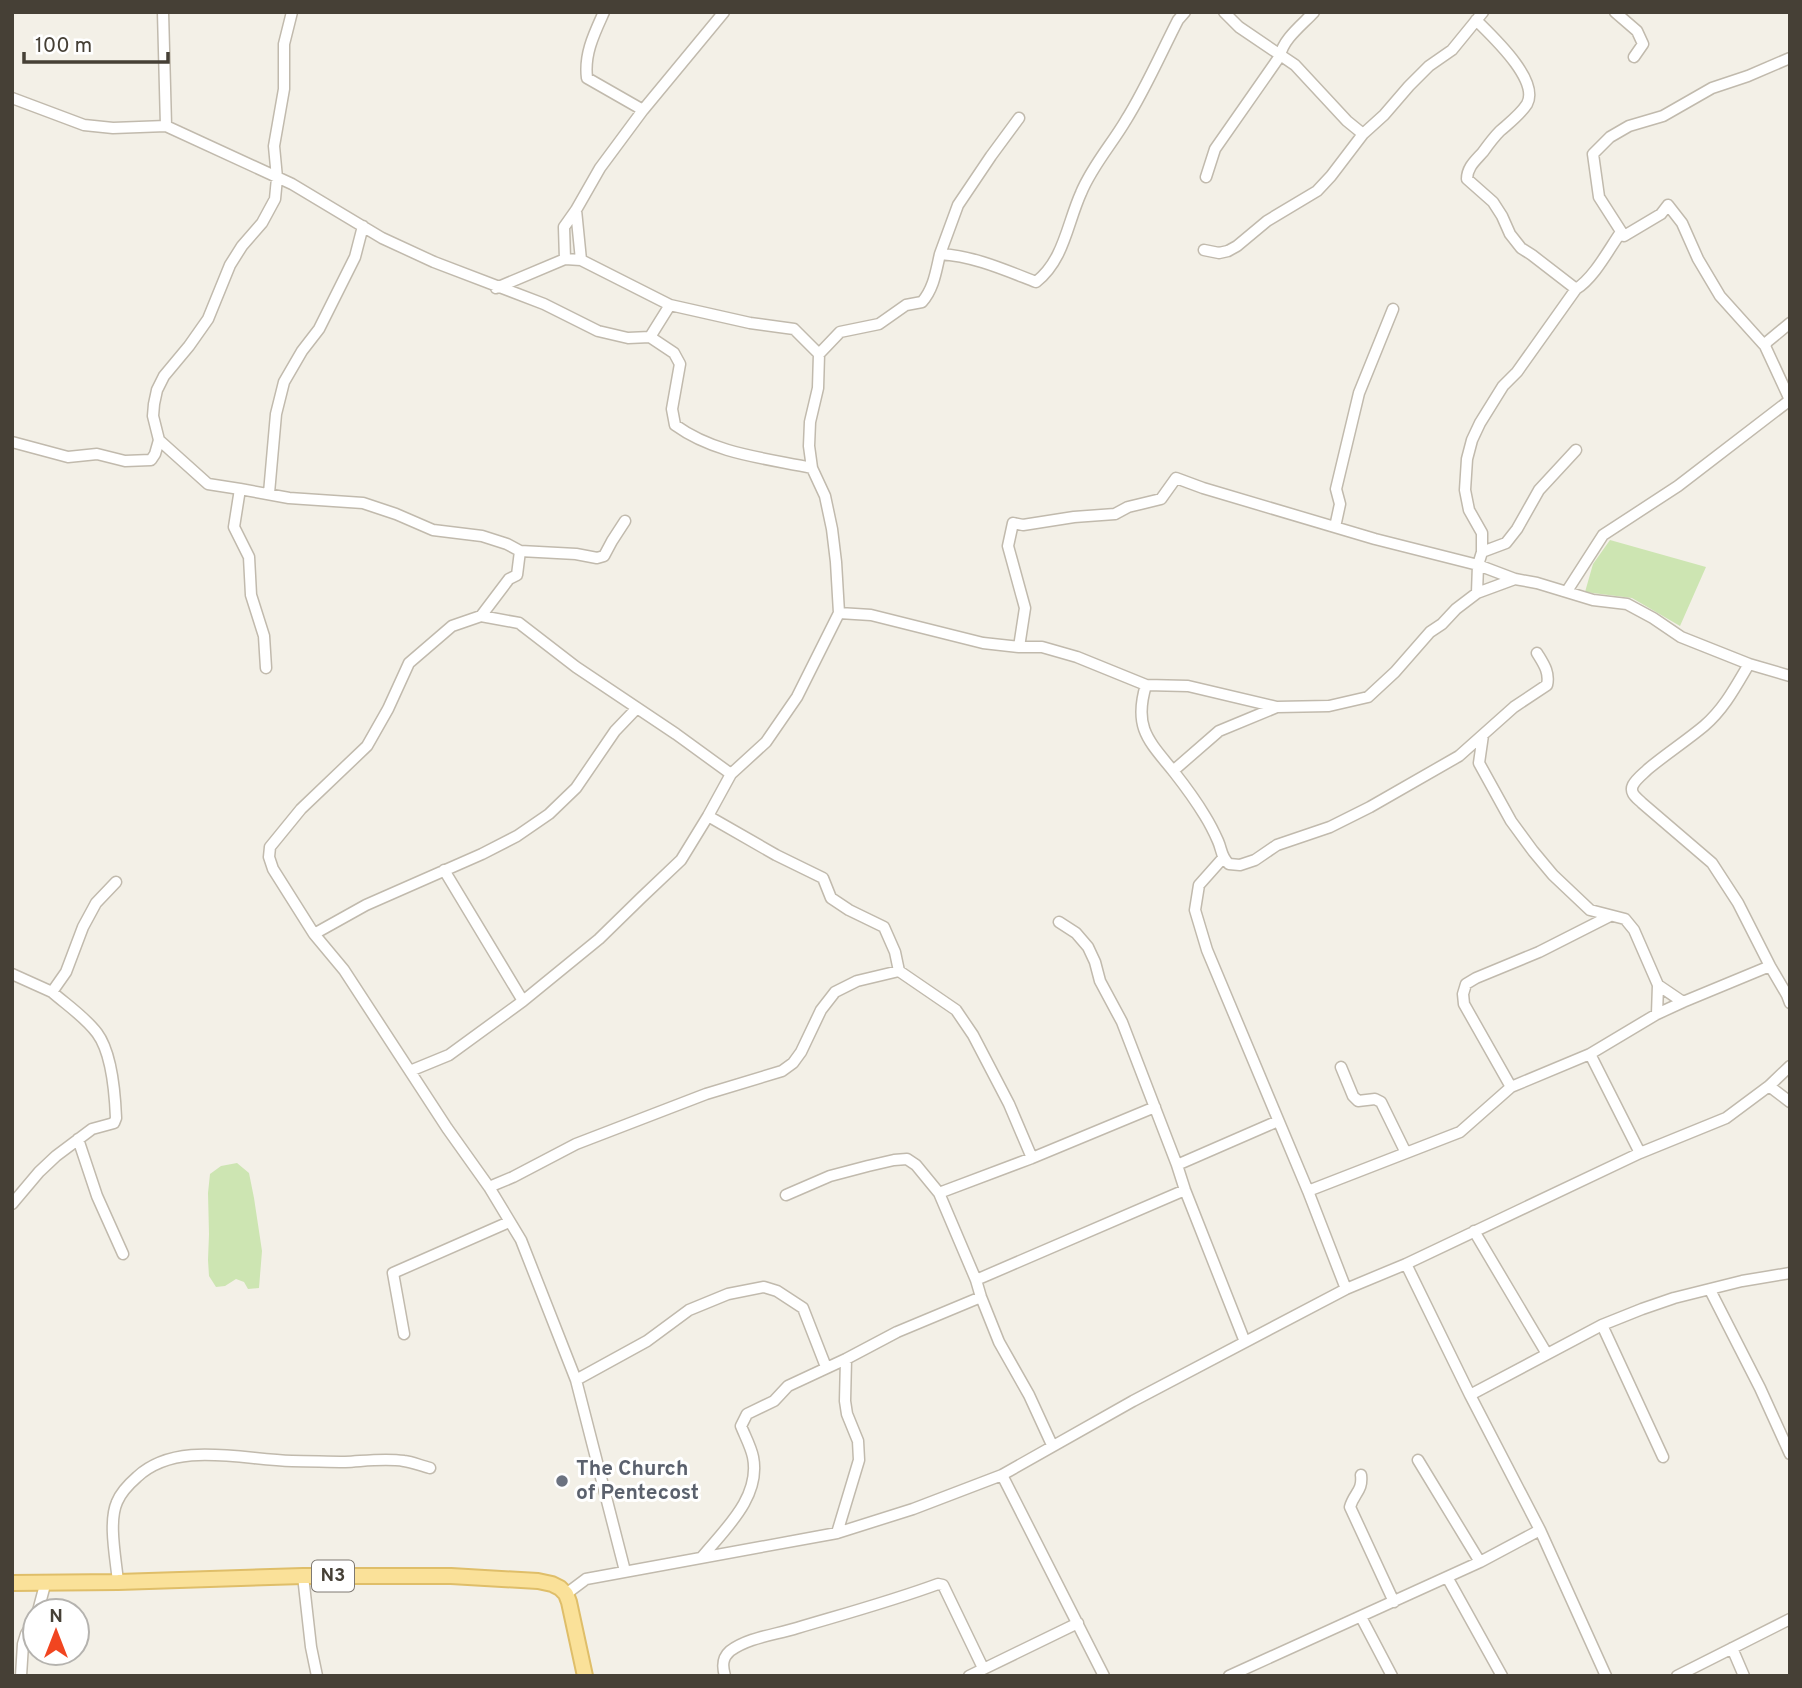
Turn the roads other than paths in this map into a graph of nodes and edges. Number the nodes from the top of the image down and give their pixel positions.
1 (163, 12) edge
2 (292, 12) edge
3 (604, 12) edge
4 (724, 12) edge
5 (1185, 12) edge
6 (1224, 12) edge
7 (1314, 12) edge
8 (1615, 12) edge
9 (1479, 16) edge
10 (1280, 56) junction
11 (1634, 57) dead end
12 (1790, 58) edge
13 (12, 98) edge
14 (643, 110) junction
15 (1020, 118) dead end
16 (166, 127) junction
17 (1363, 134) junction
18 (1206, 177) dead end
19 (277, 178) junction
20 (576, 210) junction
21 (363, 226) junction
22 (1621, 232) junction
23 (1203, 250) dead end
24 (940, 254) junction
25 (565, 259) junction
26 (581, 260) junction
27 (496, 288) junction
28 (1576, 289) junction
29 (670, 305) junction
30 (1393, 309) dead end
31 (1790, 323) edge
32 (650, 337) junction
33 (1765, 346) junction
34 (819, 354) junction
35 (1790, 400) edge
36 (159, 440) junction
37 (12, 442) edge
38 (1576, 450) dead end
39 (812, 468) junction
40 (240, 489) junction
41 (269, 493) junction
42 (625, 522) dead end
43 (1335, 527) junction
44 (520, 551) junction
45 (1482, 552) junction
46 (1478, 565) junction
47 (1515, 579) junction
48 (1567, 591) junction
49 (1477, 593) junction
50 (839, 613) junction
51 (481, 616) junction
52 (1018, 647) junction
53 (1536, 653) dead end
54 (1749, 664) junction
55 (266, 668) dead end
56 (1790, 676) edge
57 (1146, 685) junction
58 (1277, 707) junction
59 (636, 708) junction
60 (1483, 735) junction
61 (1458, 756) junction
62 (1479, 763) junction
63 (1173, 771) junction
64 (732, 774) junction
65 (708, 816) junction
66 (1223, 858) junction
67 (444, 870) junction
68 (116, 882) dead end
69 (1610, 916) junction
70 (1059, 922) dead end
71 (314, 934) junction
72 (1770, 966) junction
73 (899, 971) junction
74 (12, 974) edge
75 (1658, 985) junction
76 (52, 992) junction
77 (523, 1001) junction
78 (1683, 1002) junction
79 (1790, 1003) edge
80 (1657, 1014) junction
81 (1590, 1054) junction
82 (1790, 1066) edge
83 (1341, 1067) dead end
84 (410, 1071) junction
85 (1769, 1086) junction
86 (1511, 1087) junction
87 (1790, 1102) edge
88 (1155, 1107) junction
89 (1278, 1121) junction
90 (78, 1139) junction
91 (1406, 1153) junction
92 (1640, 1153) junction
93 (1032, 1158) junction
94 (1177, 1165) junction
95 (489, 1187) junction
96 (1185, 1190) junction
97 (1308, 1191) junction
98 (939, 1193) junction
99 (786, 1195) dead end
100 (12, 1204) edge
101 (509, 1222) junction
102 (1474, 1231) junction
103 (123, 1254) dead end
104 (1406, 1264) junction
105 (1790, 1273) edge
106 (976, 1280) junction
107 (1346, 1289) junction
108 (1710, 1290) junction
109 (981, 1297) junction
110 (1602, 1325) junction
111 (404, 1334) dead end
112 (1245, 1342) junction
113 (1547, 1354) junction
114 (846, 1359) junction
115 (826, 1367) junction
116 (576, 1380) junction
117 (1470, 1395) junction
118 (1052, 1445) junction
119 (1790, 1454) edge
120 (1663, 1457) dead end
121 (1418, 1460) dead end
122 (430, 1468) dead end
123 (1002, 1475) junction
124 (1361, 1475) dead end
125 (1540, 1530) junction
126 (837, 1533) junction
127 (702, 1557) junction
128 (1480, 1562) junction
129 (625, 1571) junction
130 (303, 1576) junction
131 (1447, 1577) junction
132 (46, 1581) junction
133 (118, 1582) junction
134 (12, 1583) edge
135 (566, 1594) junction
136 (42, 1597) edge
137 (1394, 1602) junction
138 (1361, 1617) junction
139 (1790, 1619) edge
140 (1078, 1623) junction
141 (1732, 1648) junction
142 (983, 1668) junction
143 (317, 1676) edge
144 (585, 1676) edge
145 (725, 1676) edge
146 (969, 1676) edge
147 (1104, 1676) edge
148 (1229, 1676) edge
149 (1392, 1676) edge
150 (1503, 1676) edge
151 (1606, 1676) edge
152 (1677, 1676) edge
153 (1744, 1676) edge

1 - 16 street
2 - 19 street
3 - 14 street
4 - 14 street
5 - 24 street
6 - 10 street
7 - 10 street
8 - 11 street
9 - 17 street
9 - 28 street
10 - 17 street
10 - 18 street
12 - 22 street
13 - 16 street
14 - 20 street
15 - 24 street
16 - 19 street
17 - 23 street
19 - 21 street
19 - 36 street
20 - 25 street
20 - 26 street
21 - 27 street
21 - 41 street
22 - 28 street
22 - 33 street
24 - 34 street
25 - 26 street
25 - 27 street
26 - 29 street
27 - 32 street
28 - 45 street
29 - 32 street
29 - 34 street
30 - 43 street
31 - 33 street
32 - 39 street
33 - 35 street
34 - 39 street
35 - 48 street
36 - 37 street
36 - 40 street
38 - 45 street
39 - 50 street
40 - 41 street
40 - 55 street
41 - 44 street
42 - 44 street
43 - 46 street
43 - 52 street
44 - 51 street
45 - 46 street
46 - 47 street
46 - 49 street
47 - 48 street
47 - 49 street
48 - 54 street
49 - 58 street
50 - 52 street
50 - 64 street
51 - 59 street
51 - 71 street
52 - 57 street
53 - 60 street
54 - 56 street
54 - 72 street
57 - 58 street
57 - 63 street
58 - 63 street
59 - 64 street
59 - 67 street
60 - 61 street
60 - 62 street
61 - 62 street
61 - 66 street
62 - 69 street
63 - 66 street
64 - 65 street
65 - 73 street
65 - 77 street
66 - 89 street
67 - 71 street
67 - 77 street
68 - 76 street
69 - 75 street
69 - 86 street
70 - 88 street
71 - 84 street
72 - 78 street
72 - 79 street
73 - 93 street
73 - 95 street
74 - 76 street
75 - 78 street
75 - 80 street
76 - 90 street
77 - 84 street
78 - 80 street
80 - 81 street
81 - 86 street
81 - 92 street
82 - 85 street
83 - 91 street
84 - 95 street
85 - 87 street
85 - 92 street
86 - 91 street
88 - 93 street
88 - 94 street
89 - 94 street
89 - 97 street
90 - 100 street
90 - 103 street
91 - 97 street
92 - 102 street
93 - 98 street
94 - 96 street
95 - 101 street
96 - 106 street
96 - 112 street
97 - 107 street
98 - 99 street
98 - 106 street
101 - 111 street
101 - 116 street
102 - 104 street
102 - 113 street
104 - 107 street
104 - 117 street
105 - 108 street
106 - 109 street
107 - 112 street
108 - 110 street
108 - 119 street
109 - 114 street
109 - 118 street
110 - 113 street
110 - 120 street
112 - 118 street
113 - 117 street
114 - 115 street
114 - 126 street
115 - 116 street
115 - 127 street
116 - 129 street
117 - 125 street
118 - 123 street
121 - 128 street
122 - 133 street
123 - 126 street
123 - 140 street
124 - 137 street
125 - 128 street
125 - 151 street
126 - 127 street
127 - 129 street
128 - 131 street
129 - 135 street
130 - 133 main road, N3
130 - 135 main road, N3
130 - 143 street
131 - 137 street
131 - 150 street
132 - 133 main road, N3
132 - 134 main road, N3
132 - 136 street
135 - 144 main road
137 - 138 street
138 - 148 street
138 - 149 street
139 - 141 street
140 - 142 street
140 - 147 street
141 - 152 street
141 - 153 street
142 - 145 street
142 - 146 street

